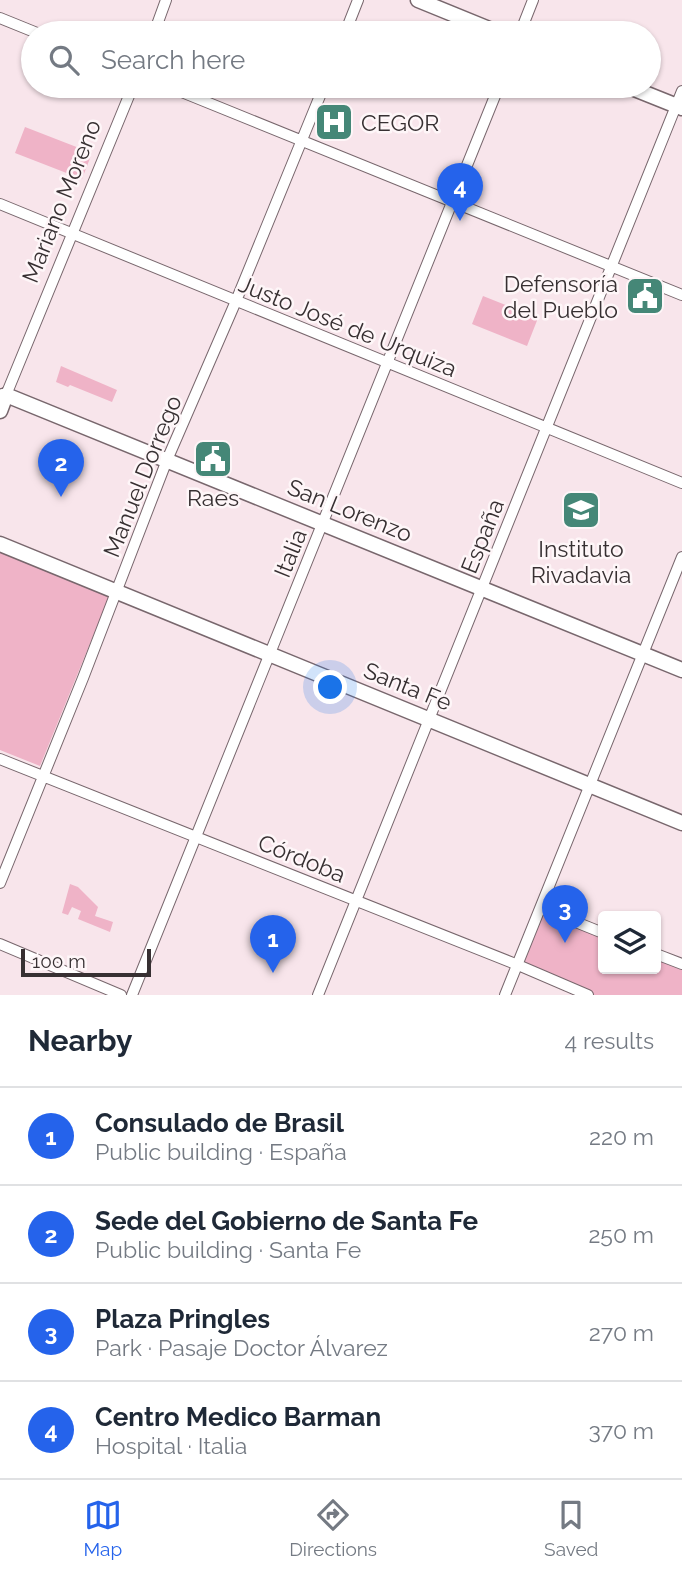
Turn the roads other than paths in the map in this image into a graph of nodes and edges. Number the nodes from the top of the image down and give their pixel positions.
1 (166, 0) edge
2 (358, 0) edge
3 (418, 0) edge
4 (533, 0) edge
5 (0, 18) edge
6 (158, 21) edge
7 (350, 21) edge
8 (470, 21) edge
9 (525, 21) edge
10 (21, 27) edge
11 (682, 91) edge
12 (128, 98) edge
13 (197, 98) edge
14 (319, 98) edge
15 (494, 98) edge
16 (657, 98) edge
17 (679, 107) edge
18 (303, 140) junction
19 (453, 201) junction
20 (0, 204) edge
21 (72, 234) junction
22 (612, 266) junction
23 (682, 295) edge
24 (236, 301) junction
25 (387, 363) junction
26 (3, 394) edge
27 (0, 411) edge
28 (546, 428) junction
29 (167, 460) junction
30 (682, 483) edge
31 (323, 524) junction
32 (0, 544) edge
33 (682, 557) edge
34 (482, 588) junction
35 (116, 591) junction
36 (270, 653) junction
37 (643, 654) junction
38 (682, 670) edge
39 (429, 719) junction
40 (0, 759) edge
41 (43, 776) junction
42 (590, 785) junction
43 (682, 823) edge
44 (196, 836) junction
45 (0, 883) edge
46 (356, 900) junction
47 (541, 908) junction
48 (598, 931) edge
49 (0, 944) edge
50 (661, 956) edge
51 (682, 964) edge
52 (518, 965) junction
53 (121, 995) edge
54 (132, 995) edge
55 (318, 995) edge
56 (505, 995) edge
57 (588, 995) edge

1 - 6 street
2 - 7 street
3 - 8 main road
4 - 9 street
5 - 10 street
11 - 17 street, España
12 - 21 street, Mariano Moreno
13 - 18 street
14 - 18 street, Manuel Dorrego
15 - 19 street, Italia
16 - 17 main road
17 - 22 street, España
18 - 19 street
18 - 24 street, Manuel Dorrego
19 - 22 street
19 - 25 street, Italia
20 - 21 street, Justo José de Urquiza
21 - 24 street, Justo José de Urquiza
21 - 26 street, Mariano Moreno
22 - 23 street
22 - 28 street, España
24 - 25 street, Justo José de Urquiza
24 - 29 street, Manuel Dorrego
25 - 28 street, Justo José de Urquiza
25 - 31 street, Italia
26 - 27 main road, Mariano Moreno
26 - 29 main road, San Lorenzo
28 - 30 street, Justo José de Urquiza
28 - 34 street, España
29 - 31 main road, San Lorenzo
29 - 35 street, Manuel Dorrego
31 - 34 main road, San Lorenzo
31 - 36 street, Italia
32 - 35 main road, Santa Fe
33 - 37 street
34 - 37 main road, San Lorenzo
34 - 39 street, España
35 - 36 main road, Santa Fe
35 - 41 street, Manuel Dorrego
36 - 39 main road, Santa Fe
36 - 44 street, Italia
37 - 38 main road, San Lorenzo
37 - 42 street
39 - 42 main road, Santa Fe
39 - 46 street, España
40 - 41 street, Córdoba
41 - 44 street, Córdoba
41 - 45 street, Manuel Dorrego
42 - 43 main road, Santa Fe
42 - 47 street
44 - 46 street, Córdoba
44 - 54 street, Italia
46 - 52 street, Córdoba
46 - 55 street, España
47 - 48 street
47 - 52 street
49 - 53 street
50 - 51 street
52 - 56 street
52 - 57 street, Córdoba

